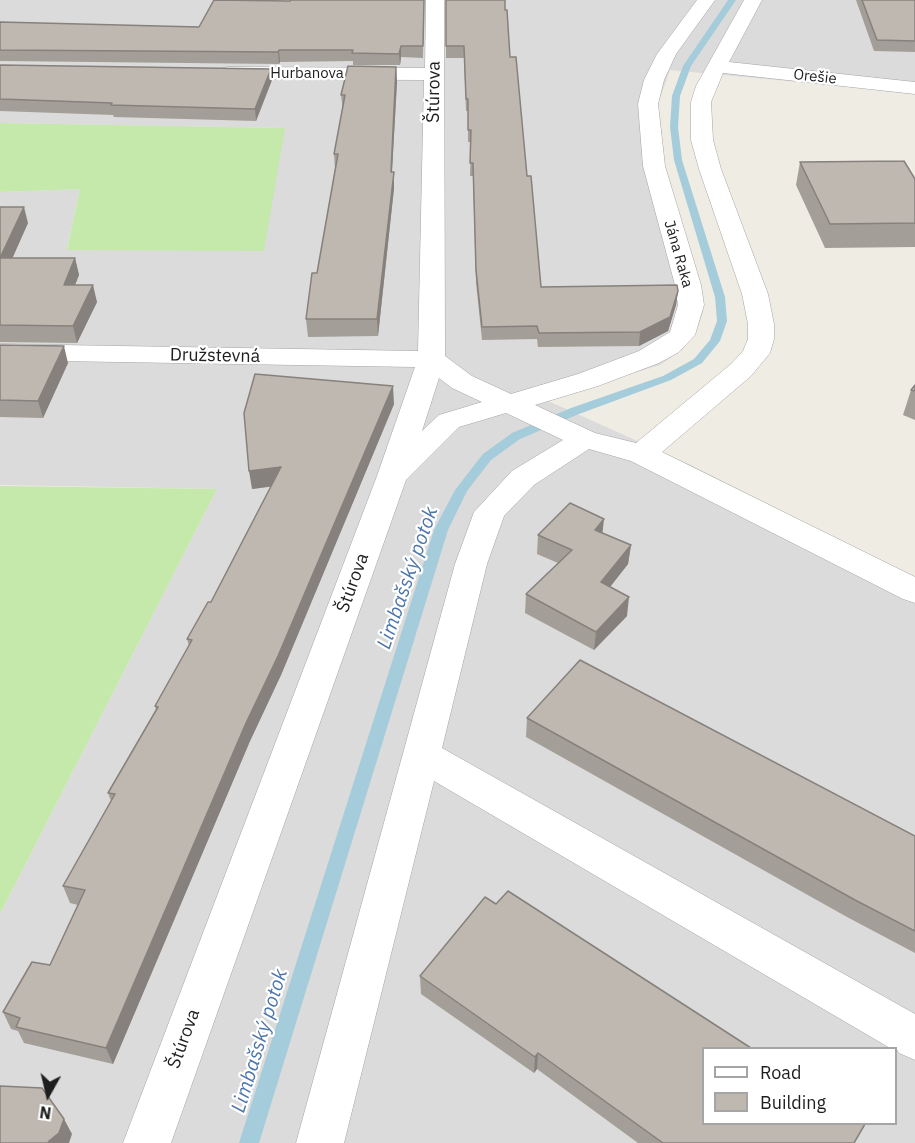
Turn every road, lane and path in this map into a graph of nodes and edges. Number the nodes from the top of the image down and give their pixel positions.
1 (435, 0) edge
2 (706, 0) edge
3 (753, 0) edge
4 (715, 66) junction
5 (204, 73) edge
6 (434, 74) junction
7 (915, 88) edge
8 (0, 352) edge
9 (431, 359) junction
10 (507, 402) junction
11 (585, 439) junction
12 (642, 453) junction
13 (392, 476) junction
14 (915, 591) edge
15 (421, 755) junction
16 (915, 1038) edge
17 (147, 1143) edge
18 (320, 1143) edge

1 - 6 street, Štúrova
2 - 10 street, Jána Raka
3 - 4 street
4 - 7 street, Orešie
4 - 12 street
5 - 6 street, Hurbanova
6 - 9 street, Štúrova
8 - 9 street, Družstevná
9 - 10 street
9 - 13 street, Štúrova
10 - 11 street
10 - 13 street, Jána Raka
11 - 12 street
11 - 15 street
12 - 14 street
13 - 17 street, Štúrova
15 - 16 street
15 - 18 street

